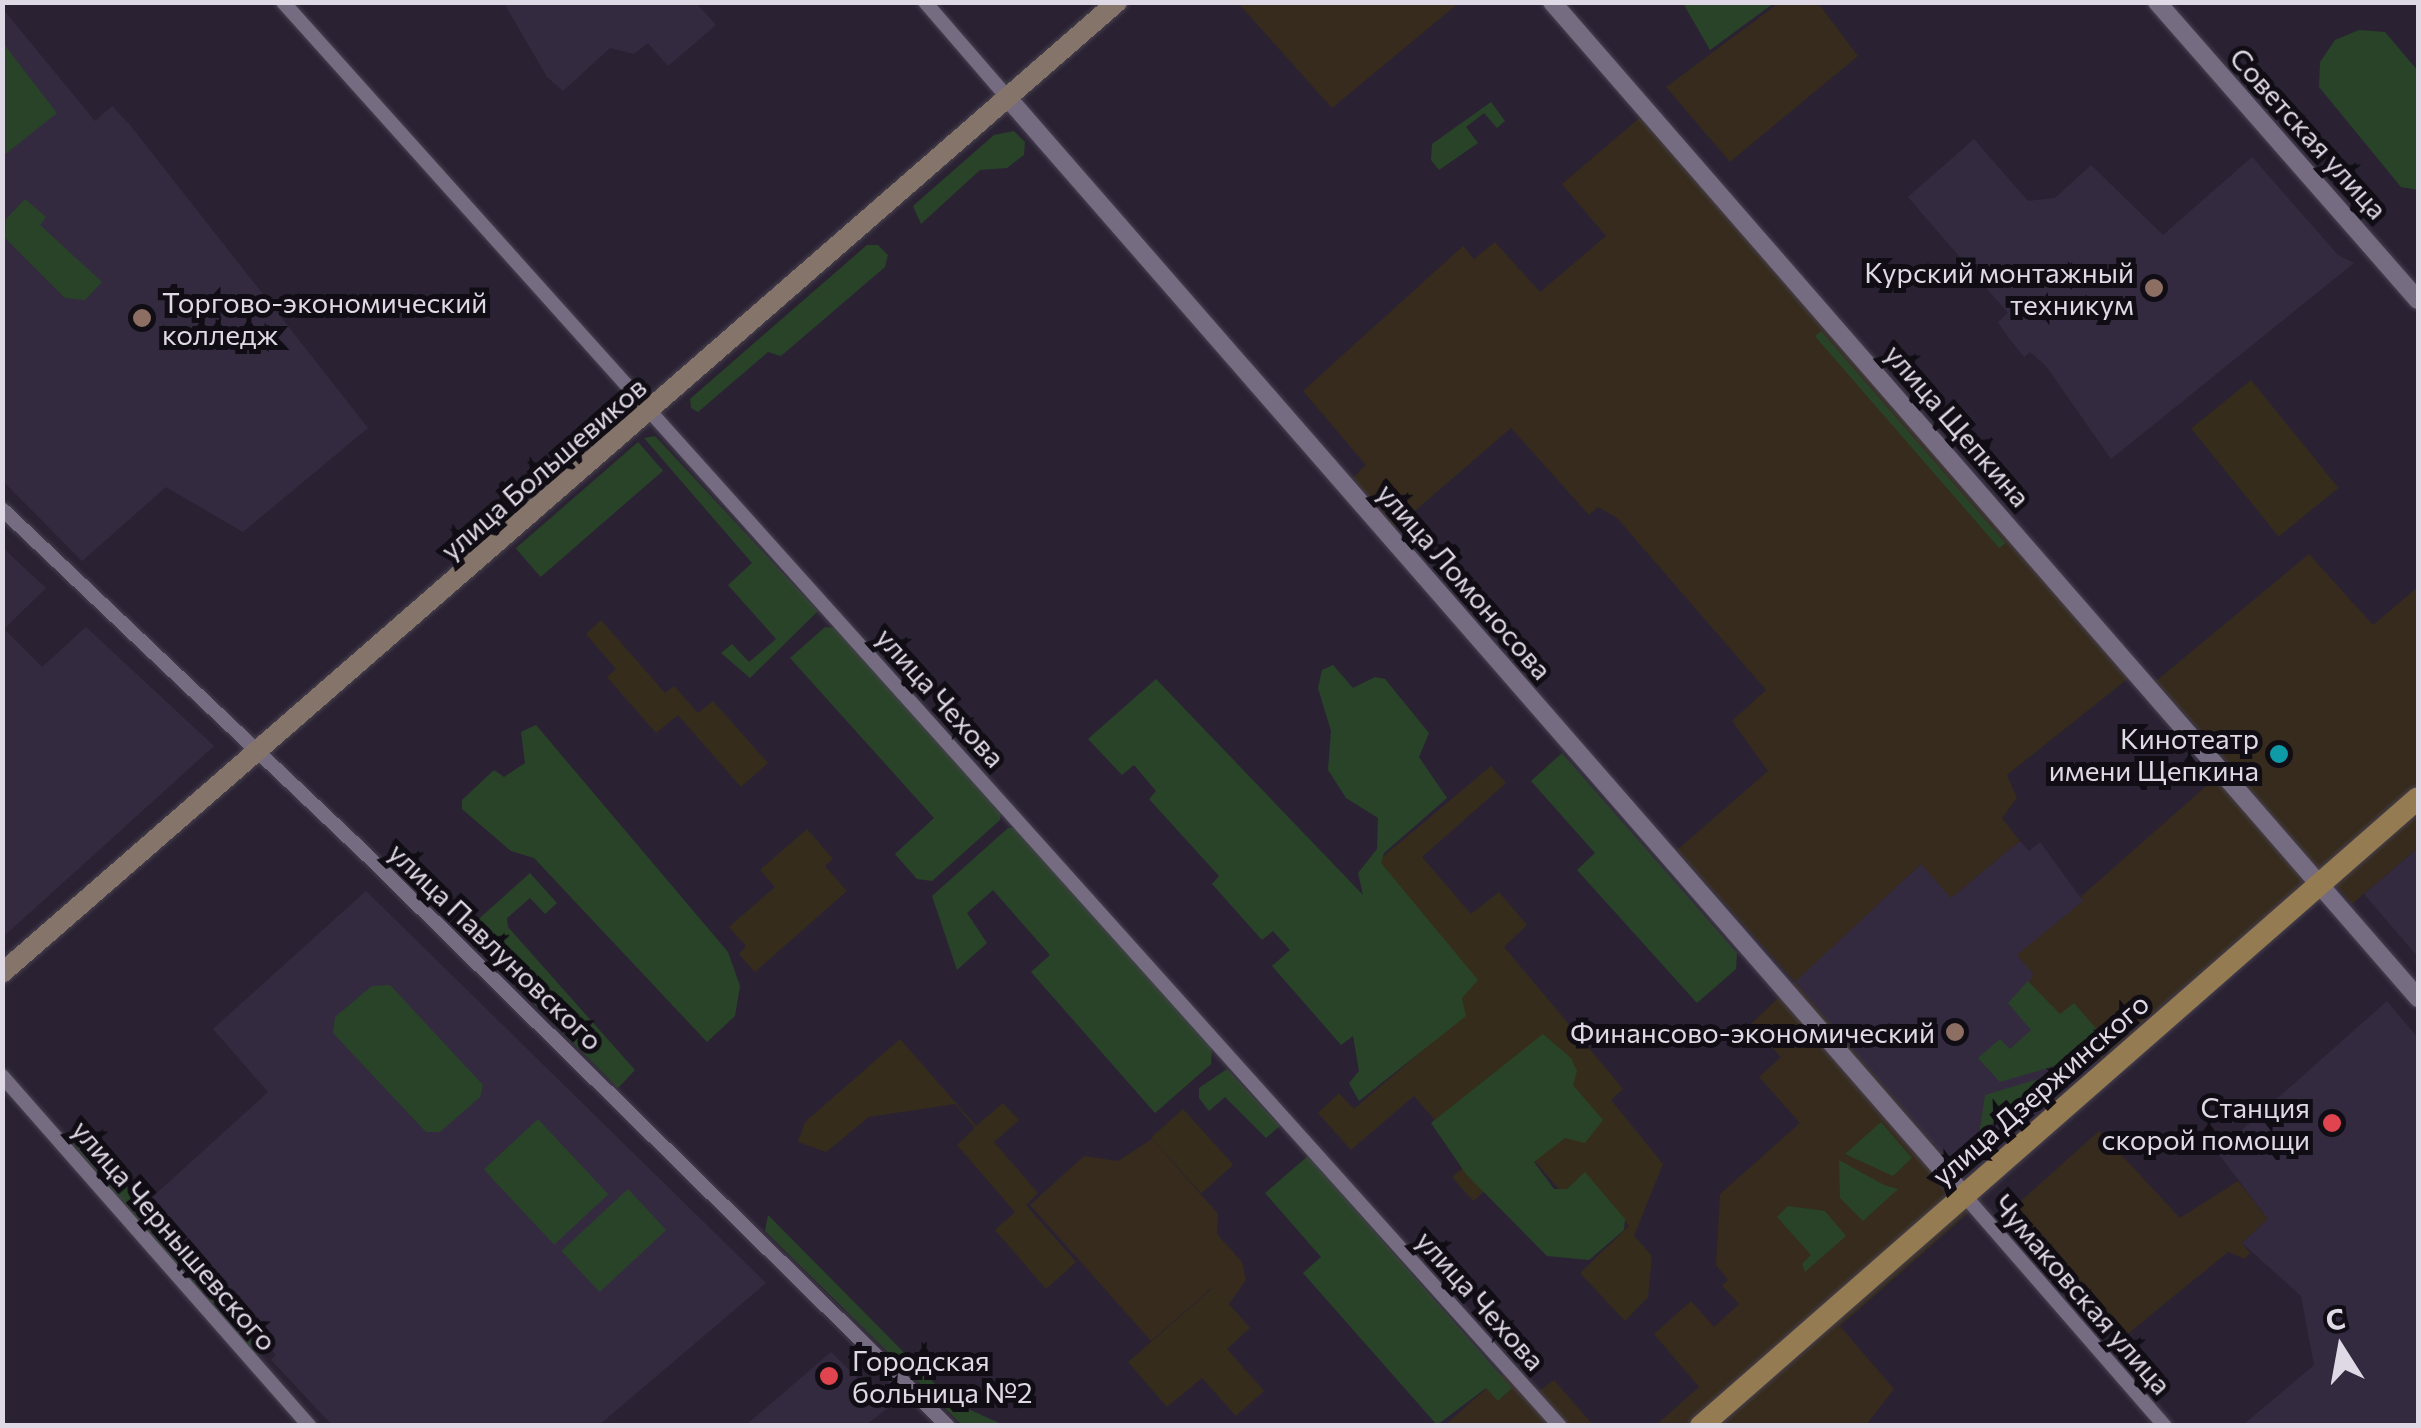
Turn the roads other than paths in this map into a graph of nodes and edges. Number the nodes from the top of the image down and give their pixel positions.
1 (283, 2) edge
2 (926, 2) edge
3 (1117, 2) edge
4 (1552, 2) edge
5 (2157, 2) edge
6 (1007, 97) junction
7 (2418, 300) edge
8 (650, 411) junction
9 (2, 509) edge
10 (256, 752) junction
11 (2418, 798) edge
12 (2319, 885) junction
13 (2, 973) edge
14 (2418, 998) edge
15 (2, 1076) edge
16 (1964, 1196) junction
17 (310, 1426) edge
18 (948, 1426) edge
19 (1560, 1426) edge
20 (1700, 1426) edge
21 (2165, 1426) edge

1 - 8 street, улица Чехова
2 - 6 street, улица Ломоносова
3 - 6 main road, улица Большевиков
4 - 12 street, улица Щепкина
5 - 7 street, Советская улица
6 - 8 main road, улица Большевиков
6 - 16 street, улица Ломоносова
8 - 10 main road, улица Большевиков
8 - 19 street, улица Чехова
9 - 10 street, улица Павлуновского
10 - 13 main road, улица Большевиков
10 - 18 street, улица Павлуновского
11 - 12 main road, улица Дзержинского
12 - 14 street, улица Щепкина
12 - 16 main road, улица Дзержинского
15 - 17 street, улица Чернышевского
16 - 20 main road, улица Дзержинского
16 - 21 street, Чумаковская улица

